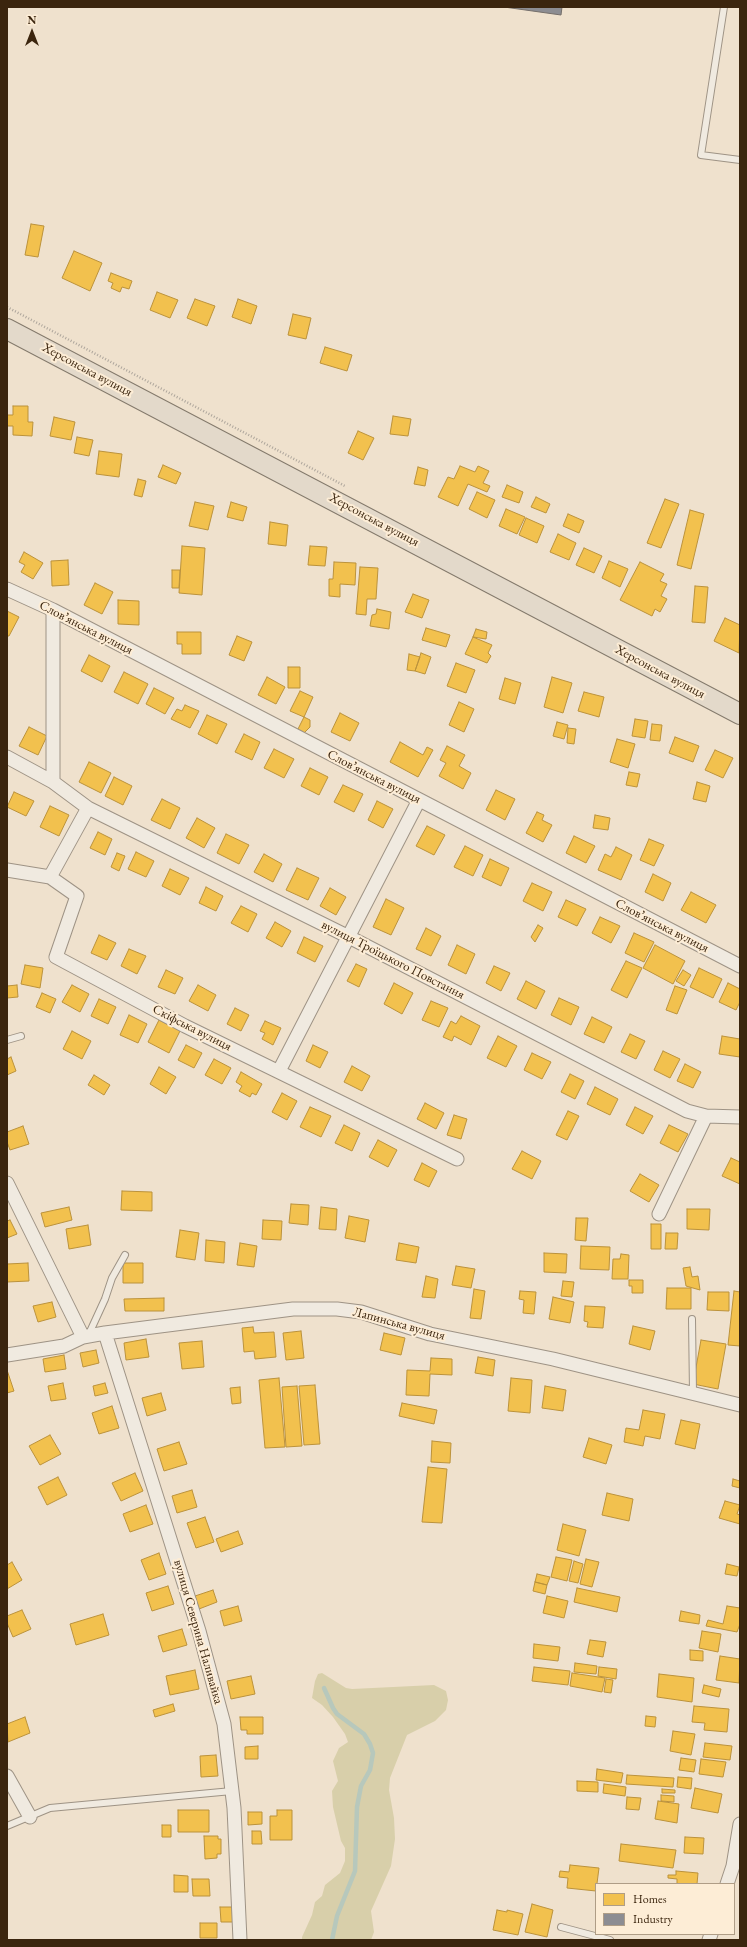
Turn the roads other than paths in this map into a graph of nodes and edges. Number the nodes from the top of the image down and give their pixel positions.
1 (724, 7) edge
2 (740, 160) edge
3 (7, 329) edge
4 (7, 589) edge
5 (52, 610) junction
6 (740, 714) edge
7 (7, 757) edge
8 (53, 782) junction
9 (419, 800) junction
10 (88, 808) junction
11 (7, 870) edge
12 (50, 877) junction
13 (347, 936) junction
14 (740, 966) edge
15 (21, 1036) dead end
16 (7, 1040) edge
17 (279, 1071) junction
18 (706, 1116) junction
19 (740, 1117) edge
20 (457, 1159) dead end
21 (7, 1183) edge
22 (659, 1214) dead end
23 (125, 1255) dead end
24 (692, 1319) dead end
25 (104, 1333) junction
26 (86, 1336) junction
27 (7, 1355) edge
28 (692, 1393) junction
29 (740, 1405) edge
30 (7, 1776) edge
31 (232, 1790) junction
32 (30, 1817) junction
33 (740, 1824) edge
34 (7, 1826) edge
35 (727, 1883) edge
36 (561, 1927) dead end
37 (240, 1940) edge
38 (610, 1940) edge

1 - 2 lane
3 - 6 main road, Херсонська вулиця
4 - 5 street, Словʼянська вулиця
5 - 8 street
5 - 9 street, Словʼянська вулиця
7 - 8 street, вулиця Троїцького Повстання
8 - 10 street, вулиця Троїцького Повстання
9 - 13 street
9 - 14 street, Словʼянська вулиця
10 - 12 street
10 - 13 street, вулиця Троїцького Повстання
11 - 12 street, Скіфська вулиця
12 - 17 street, Скіфська вулиця
13 - 17 street
13 - 18 street, вулиця Троїцького Повстання
15 - 16 lane
17 - 20 street, Скіфська вулиця
18 - 19 street, вулиця Троїцького Повстання
18 - 22 street
21 - 26 street
23 - 26 lane
24 - 28 lane
25 - 26 street, Лапинська вулиця
25 - 28 street, Лапинська вулиця
25 - 31 street, вулиця Северина Наливайка
26 - 27 street, Лапинська вулиця
28 - 29 street, Лапинська вулиця
30 - 32 street
31 - 32 lane
31 - 37 street, вулиця Северина Наливайка
32 - 34 lane
33 - 35 street
36 - 38 lane

